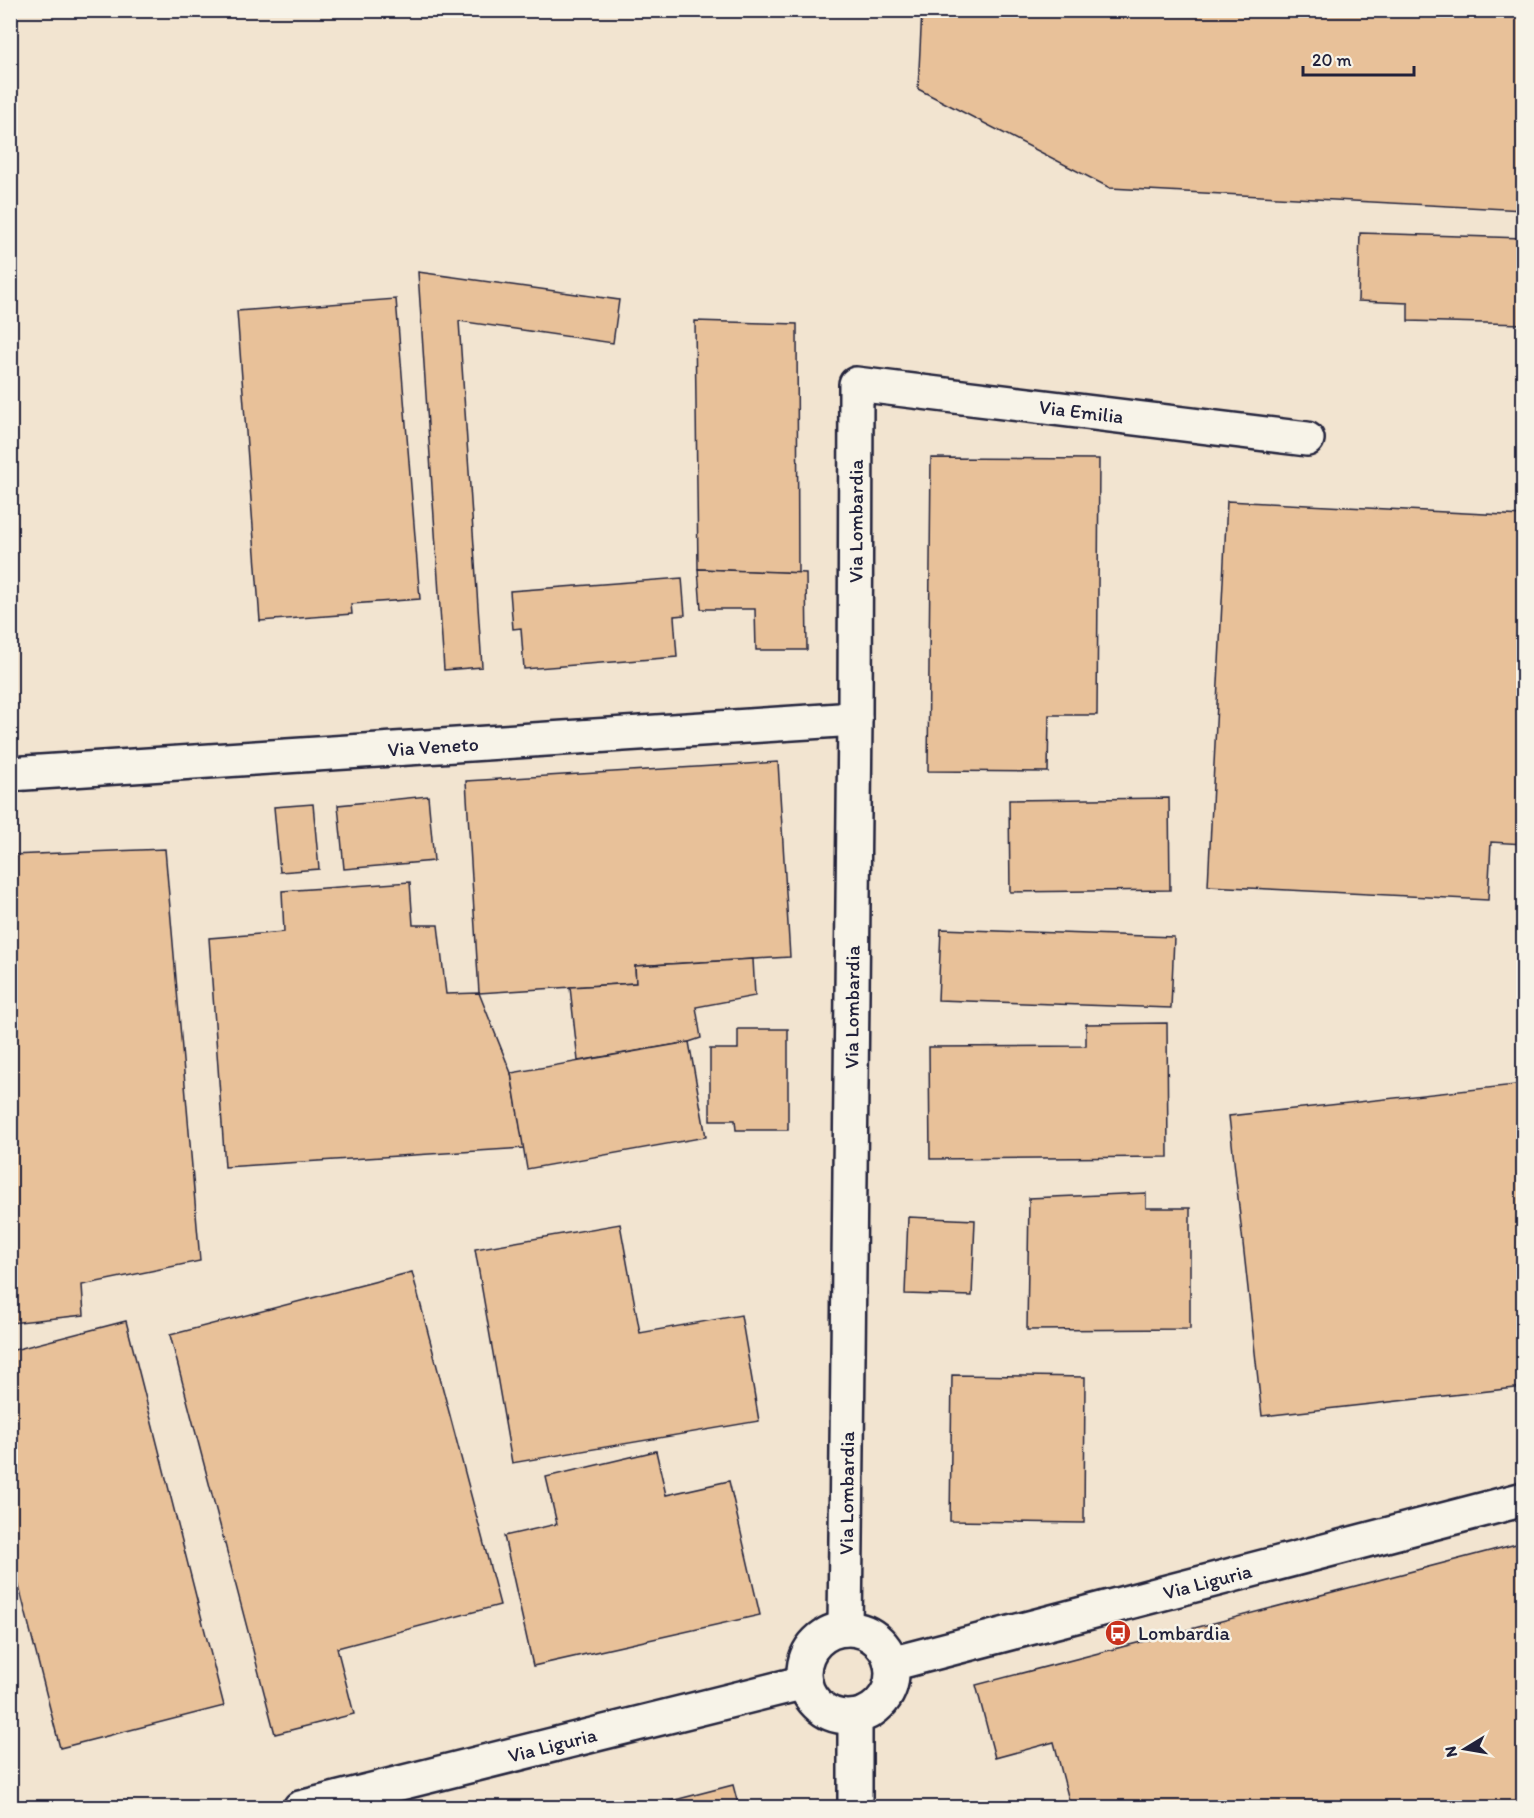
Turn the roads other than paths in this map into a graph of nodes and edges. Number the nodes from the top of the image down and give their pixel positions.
1 (856, 384) joint
2 (1307, 440) dead end
3 (855, 718) junction
4 (10, 774) edge
5 (1524, 1499) edge
6 (844, 1629) junction
7 (891, 1664) junction
8 (805, 1682) junction
9 (855, 1716) junction
10 (300, 1808) edge
11 (855, 1808) edge

1 - 2 street, Via Emilia
1 - 3 street, Via Lombardia
3 - 4 street, Via Veneto
3 - 6 street, Via Lombardia
5 - 7 street, Via Liguria
6 - 7 street
6 - 8 street
7 - 9 street
8 - 9 street
8 - 10 street, Via Liguria
9 - 11 street

